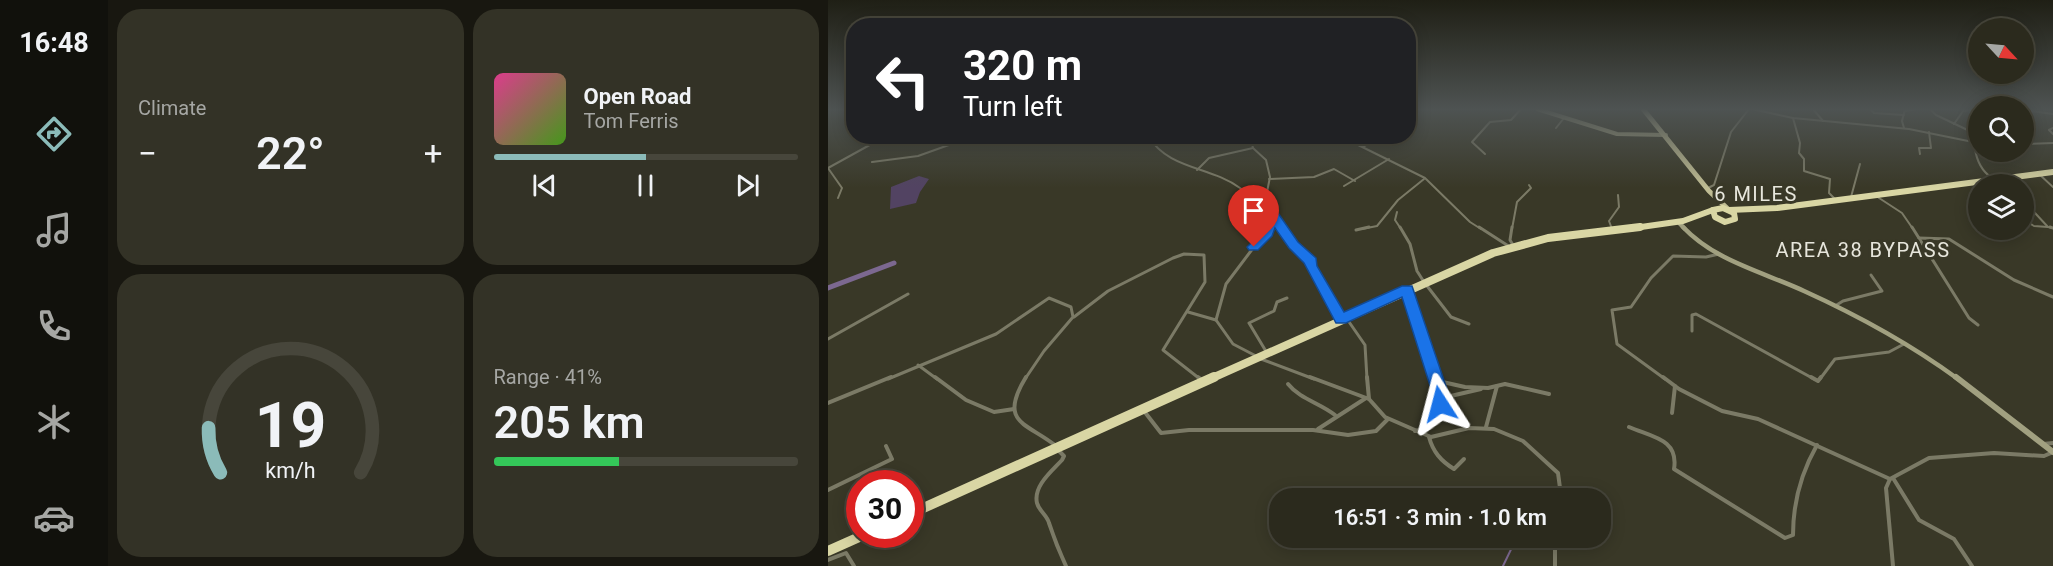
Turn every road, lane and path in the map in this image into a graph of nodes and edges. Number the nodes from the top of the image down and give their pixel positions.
1 (1478, 135) edge
2 (1630, 135) edge
3 (1647, 135) edge
4 (1654, 135) edge
5 (1664, 135) edge
6 (1664, 135) edge
7 (1729, 135) edge
8 (1798, 135) edge
9 (1929, 135) edge
10 (1944, 135) edge
11 (1968, 141) edge
12 (1669, 143) junction
13 (2053, 143) edge
14 (872, 144) edge
15 (952, 144) edge
16 (1153, 144) edge
17 (1252, 144) edge
18 (1358, 144) edge
19 (1368, 144) edge
20 (2034, 144) edge
21 (1363, 147) junction
22 (1253, 148) junction
23 (1485, 154) dead end
24 (1920, 154) dead end
25 (1389, 159) junction
26 (1683, 159) junction
27 (872, 162) dead end
28 (1860, 164) dead end
29 (828, 168) edge
30 (1197, 170) junction
31 (2053, 172) edge
32 (2039, 174) junction
33 (2034, 175) edge
34 (1425, 178) junction
35 (1269, 179) junction
36 (1355, 181) junction
37 (1968, 183) edge
38 (1529, 185) dead end
39 (1344, 186) dead end
40 (2053, 187) edge
41 (1708, 189) junction
42 (1618, 195) dead end
43 (1874, 195) junction
44 (838, 198) dead end
45 (1852, 198) junction
46 (1837, 200) junction
47 (1777, 208) junction
48 (1271, 210) junction
49 (1713, 210) junction
50 (1730, 210) junction
51 (1397, 212) dead end
52 (2035, 213) dead end
53 (1273, 216) junction
54 (1735, 219) junction
55 (1678, 220) junction
56 (1721, 221) junction
57 (2034, 226) edge
58 (2048, 227) junction
59 (2053, 228) edge
60 (1612, 229) junction
61 (1356, 230) dead end
62 (1919, 238) junction
63 (1512, 247) junction
64 (1720, 253) junction
65 (1871, 275) dead end
66 (1424, 282) junction
67 (1407, 290) junction
68 (908, 294) dead end
69 (2053, 297) edge
70 (1287, 298) dead end
71 (1835, 306) junction
72 (1188, 312) junction
73 (1073, 317) junction
74 (1344, 318) junction
75 (1216, 320) junction
76 (1469, 324) dead end
77 (1978, 325) dead end
78 (1692, 331) dead end
79 (828, 339) edge
80 (1904, 344) junction
81 (1267, 353) junction
82 (1257, 357) junction
83 (918, 365) junction
84 (1436, 380) junction
85 (1203, 382) junction
86 (1288, 384) dead end
87 (1497, 386) junction
88 (1675, 386) junction
89 (1488, 388) junction
90 (1550, 394) dead end
91 (1367, 398) junction
92 (1442, 398) junction
93 (828, 403) edge
94 (1014, 409) junction
95 (1144, 409) junction
96 (1672, 413) dead end
97 (1335, 415) junction
98 (1388, 419) junction
99 (1486, 427) junction
100 (1629, 427) dead end
101 (1314, 430) junction
102 (1415, 431) junction
103 (1429, 437) junction
104 (2053, 442) edge
105 (2043, 444) junction
106 (1817, 445) junction
107 (886, 446) dead end
108 (1056, 448) junction
109 (2053, 452) edge
110 (1464, 459) dead end
111 (1891, 479) junction
112 (1560, 488) edge
113 (828, 490) edge
114 (924, 508) edge
115 (846, 543) edge
116 (1555, 548) edge
117 (828, 551) edge
118 (828, 560) edge
119 (854, 566) edge
120 (1066, 566) edge
121 (1555, 566) edge
122 (1893, 566) edge
123 (1972, 566) edge

1 - 23 street
2 - 3 street
4 - 12 main road
5 - 12 main road
6 - 26 main road
7 - 41 street
8 - 46 street
9 - 24 street
10 - 11 street
12 - 26 main road
13 - 20 street
14 - 29 street
15 - 27 street
16 - 30 street
17 - 22 street
18 - 21 street
19 - 21 street
21 - 25 street
22 - 30 street
22 - 35 street
25 - 34 street
25 - 36 street
26 - 41 main road
28 - 45 street
29 - 44 street
30 - 48 street
31 - 32 highway
32 - 33 highway
32 - 40 street
34 - 61 street
34 - 63 street
35 - 36 street
35 - 48 street
36 - 39 street
37 - 43 highway
38 - 63 street
41 - 49 main road
41 - 50 main road
42 - 60 street
43 - 45 highway
43 - 62 street
45 - 46 highway
46 - 47 highway
47 - 50 highway
47 - 54 highway
48 - 53 street
49 - 50 highway
49 - 55 highway
49 - 56 highway
50 - 54 highway
51 - 66 street
52 - 58 street
53 - 74 street
53 - 75 street
54 - 56 highway
55 - 56 highway
55 - 60 highway
55 - 64 street
57 - 58 street
58 - 59 street
60 - 63 highway
62 - 69 street
62 - 77 street
63 - 66 highway
64 - 71 street
64 - 88 street
65 - 71 street
66 - 67 highway
66 - 76 street
67 - 74 highway
67 - 84 street
68 - 79 street
70 - 81 street
71 - 80 street
72 - 73 street
72 - 75 street
72 - 85 street
73 - 83 street
73 - 94 street
74 - 81 highway
74 - 91 street
75 - 82 street
78 - 80 street
80 - 105 street
81 - 82 highway
82 - 85 highway
82 - 91 street
83 - 93 street
83 - 94 street
84 - 89 street
84 - 92 street
85 - 95 highway
86 - 97 street
87 - 89 street
87 - 90 street
87 - 99 street
88 - 96 street
88 - 106 street
89 - 92 street
91 - 97 street
91 - 98 street
92 - 102 street
94 - 108 street
95 - 101 street
95 - 108 highway
97 - 101 street
98 - 101 street
98 - 102 street
99 - 103 street
99 - 112 street
100 - 106 street
102 - 103 street
103 - 110 street
104 - 105 street
105 - 109 street
106 - 111 street
107 - 113 street
108 - 114 highway
108 - 120 street
109 - 111 street
111 - 122 street
111 - 123 street
115 - 117 highway
116 - 121 street
118 - 119 street

